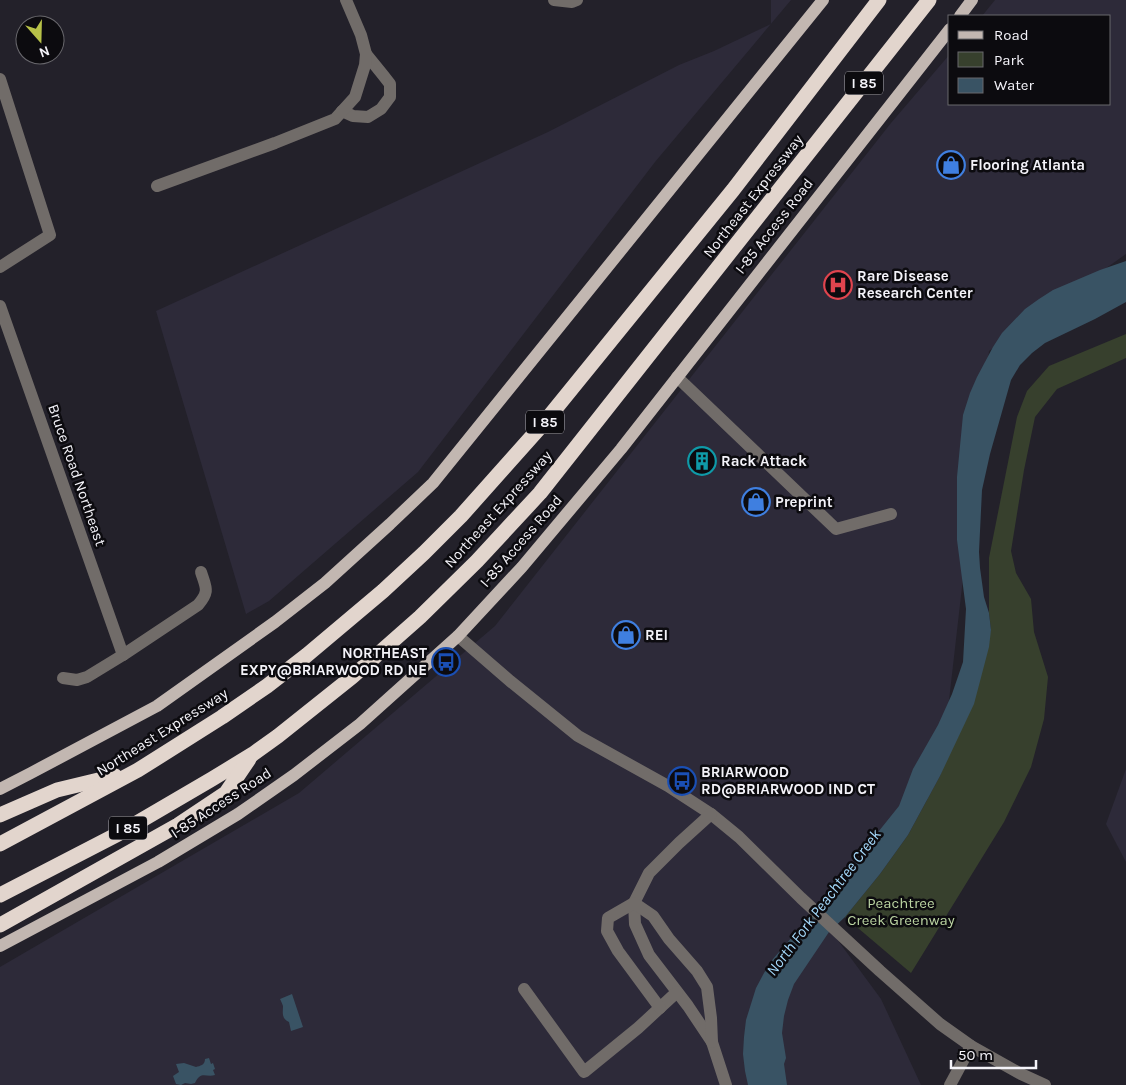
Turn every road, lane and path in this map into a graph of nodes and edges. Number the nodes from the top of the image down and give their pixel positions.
1 (346, 0) edge
2 (554, 0) edge
3 (577, 0) edge
4 (823, 0) edge
5 (879, 0) edge
6 (930, 0) edge
7 (972, 0) edge
8 (961, 15) edge
9 (948, 32) edge
10 (366, 54) junction
11 (0, 79) edge
12 (342, 111) junction
13 (157, 186) dead end
14 (0, 267) edge
15 (0, 306) edge
16 (677, 377) junction
17 (890, 514) dead end
18 (201, 572) dead end
19 (458, 636) junction
20 (123, 655) junction
21 (63, 678) dead end
22 (253, 754) junction
23 (138, 770) junction
24 (6, 786) edge
25 (0, 814) edge
26 (711, 814) junction
27 (0, 844) edge
28 (0, 895) edge
29 (634, 902) junction
30 (0, 925) edge
31 (0, 946) edge
32 (524, 989) dead end
33 (677, 992) junction
34 (660, 1008) junction
35 (712, 1042) junction
36 (971, 1046) junction
37 (726, 1085) edge
38 (950, 1085) edge
39 (1045, 1085) edge

1 - 10 street
2 - 3 street
4 - 24 main road
5 - 23 highway, Northeast Expressway / I 85
6 - 22 highway, Northeast Expressway / I 85
7 - 8 main road
9 - 16 main road, I-85 Access Road
10 - 12 street
10 - 12 street
11 - 14 street
12 - 13 street
15 - 20 street, Bruce Road Northeast
16 - 17 street
16 - 19 main road, I-85 Access Road
18 - 20 street
19 - 26 street
19 - 31 main road, I-85 Access Road
20 - 21 street
22 - 28 highway, Northeast Expressway / I 85
22 - 30 highway
23 - 25 highway
23 - 27 highway, Northeast Expressway / I 85
26 - 29 street
26 - 36 street
29 - 33 street
29 - 34 street
29 - 35 street
32 - 34 street
33 - 34 street
33 - 35 street
35 - 37 street
36 - 38 street
36 - 39 street

